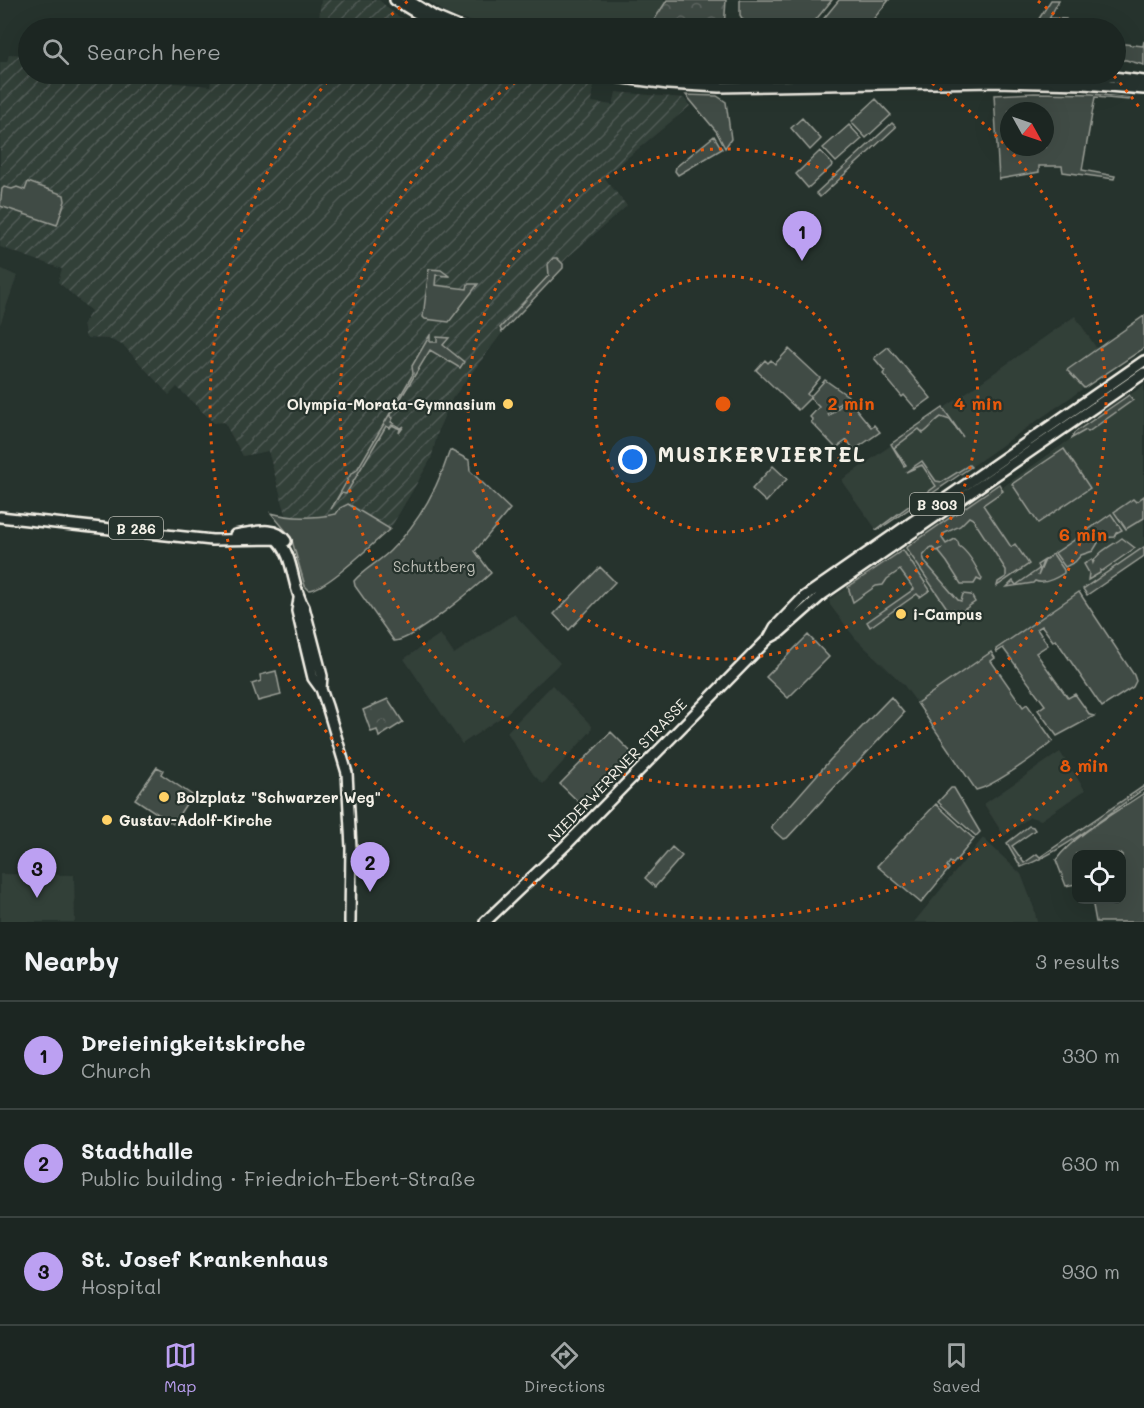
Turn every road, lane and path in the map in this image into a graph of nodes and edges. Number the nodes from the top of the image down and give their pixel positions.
1 (395, 0) edge
2 (408, 0) edge
3 (425, 18) edge
4 (437, 18) edge
5 (1126, 79) edge
6 (1144, 81) edge
7 (668, 84) edge
8 (894, 84) edge
9 (1084, 84) edge
10 (1144, 89) edge
11 (1144, 361) edge
12 (1144, 373) edge
13 (1005, 458) junction
14 (1000, 472) junction
15 (0, 514) edge
16 (769, 638) junction
17 (350, 922) edge
18 (485, 922) edge

1 - 3 main road
2 - 4 main road
5 - 6 main road
7 - 8 main road
9 - 10 main road
11 - 13 main road, NIEDERWERRNER STRASSE / B 303
12 - 14 main road, NIEDERWERRNER STRASSE / B 303
13 - 14 main road
13 - 16 main road, NIEDERWERRNER STRASSE / B 303
14 - 16 main road, NIEDERWERRNER STRASSE / B 303
15 - 17 main road, B 286
16 - 18 main road, NIEDERWERRNER STRASSE / B 303

